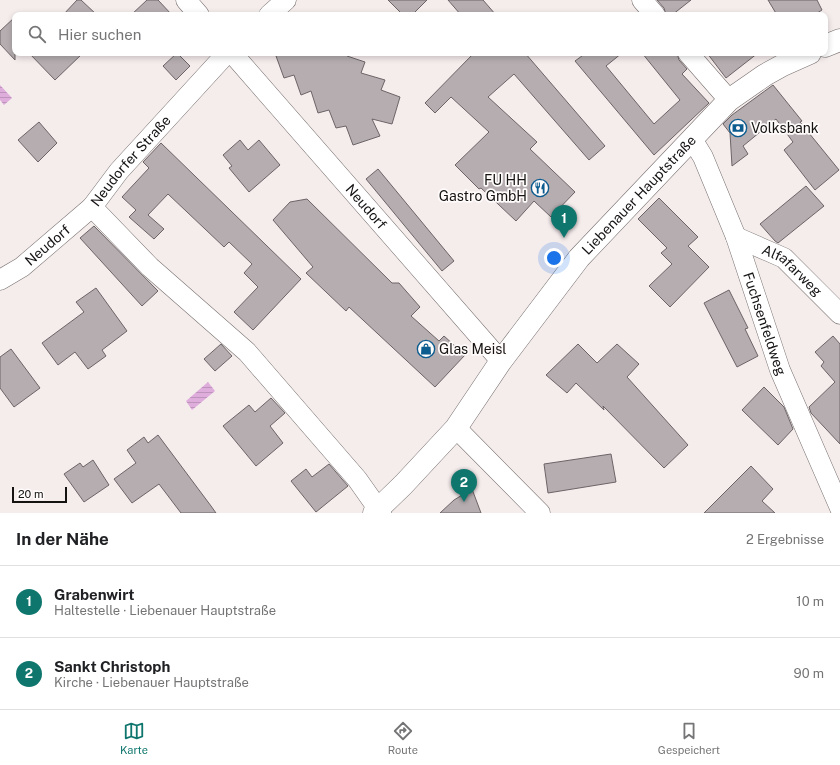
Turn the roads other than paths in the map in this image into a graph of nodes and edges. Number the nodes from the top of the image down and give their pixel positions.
1 (186, 0) edge
2 (286, 0) edge
3 (642, 0) edge
4 (196, 12) edge
5 (272, 12) edge
6 (652, 12) edge
7 (840, 40) edge
8 (828, 45) edge
9 (224, 56) edge
10 (235, 56) edge
11 (691, 56) edge
12 (803, 56) edge
13 (729, 100) junction
14 (692, 139) junction
15 (92, 207) junction
16 (736, 237) junction
17 (0, 280) edge
18 (840, 314) edge
19 (500, 361) junction
20 (456, 428) junction
21 (840, 508) edge
22 (378, 512) edge
23 (540, 513) edge

1 - 4 street
2 - 5 street
3 - 6 street
7 - 8 main road
9 - 15 street, Neudorfer Straße
10 - 19 street, Neudorf
11 - 13 street
12 - 13 main road, Liebenauer Hauptstraße
13 - 14 main road, Liebenauer Hauptstraße
14 - 16 street, Fuchsenfeldweg
14 - 19 main road, Liebenauer Hauptstraße
15 - 17 street, Neudorf
15 - 22 street, Neudorfer Straße
16 - 18 street, Alfafarweg
16 - 21 street, Fuchsenfeldweg
19 - 20 main road, Liebenauer Hauptstraße
20 - 22 main road, Liebenauer Hauptstraße
20 - 23 street

